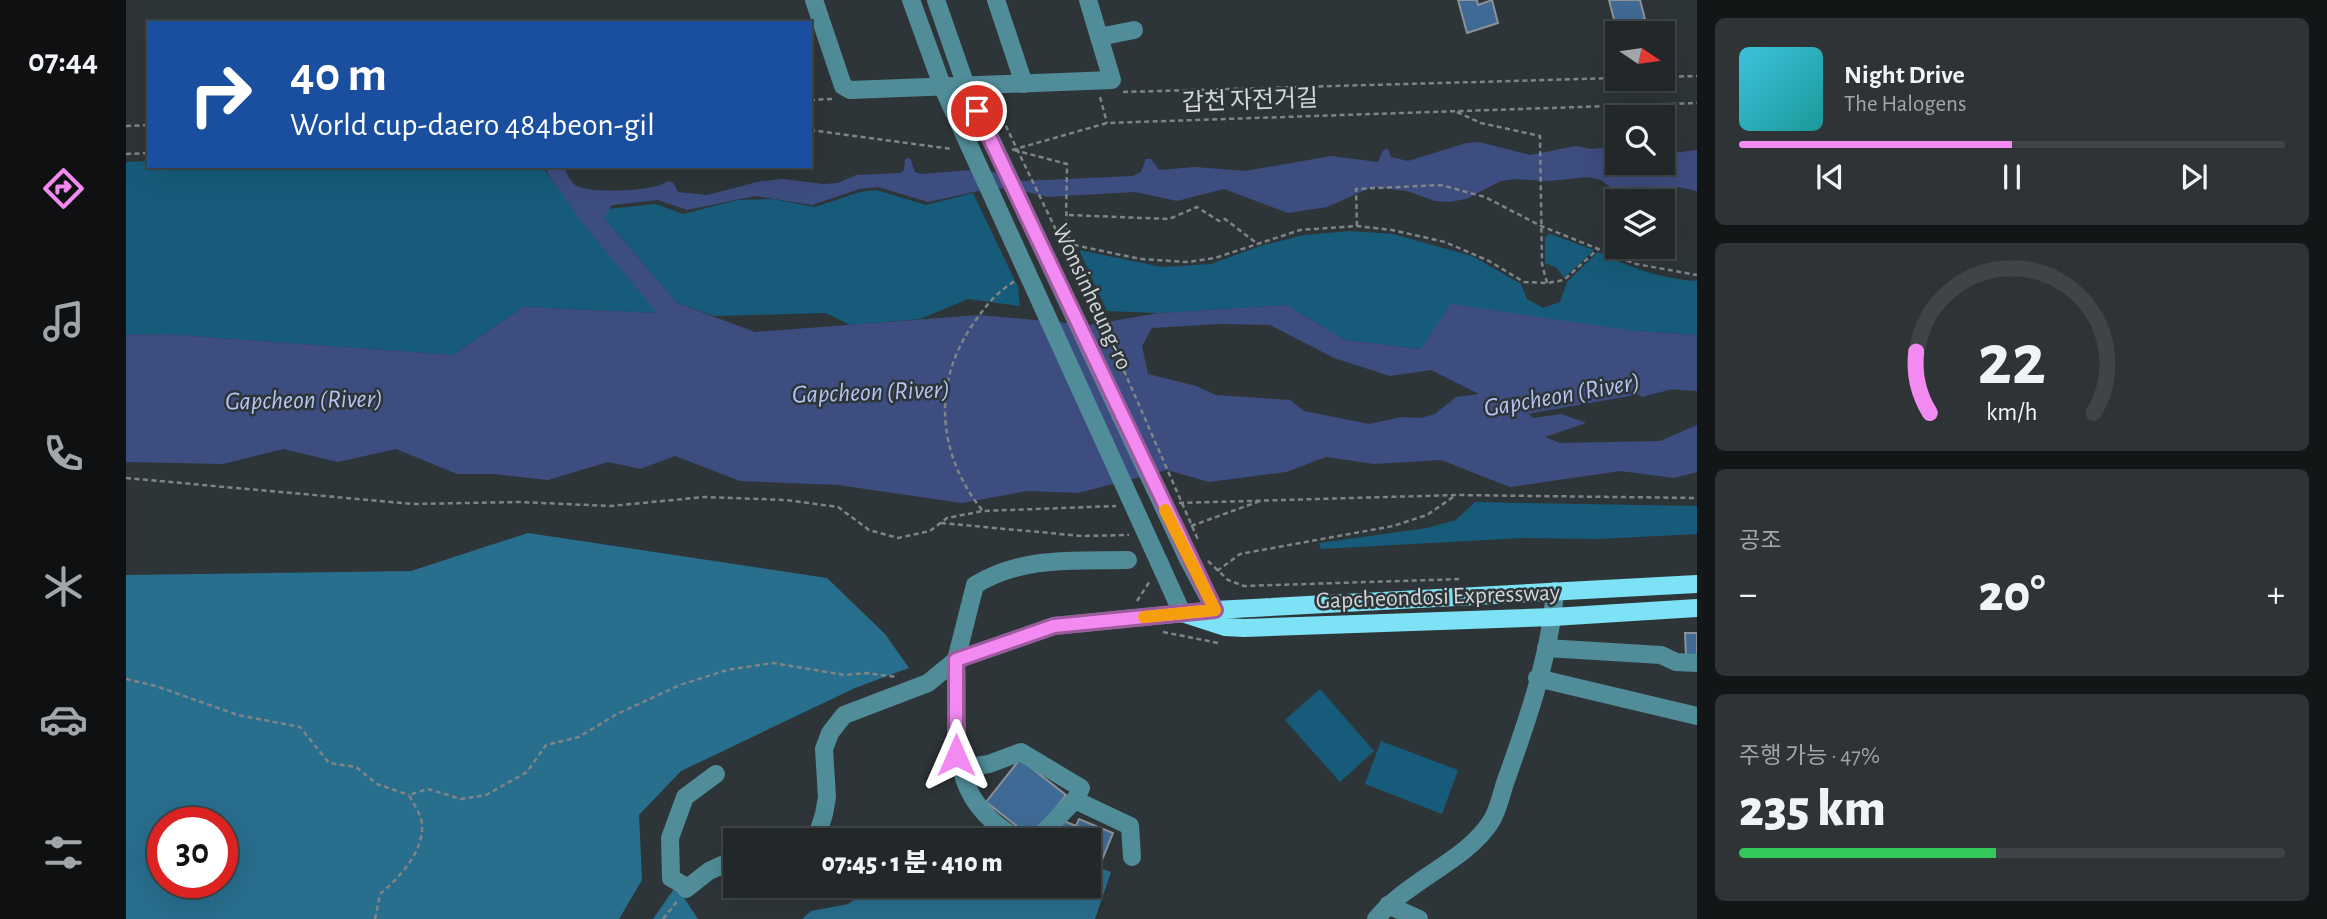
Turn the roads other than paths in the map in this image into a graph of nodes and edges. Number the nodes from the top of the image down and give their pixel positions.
1 (814, 0) edge
2 (911, 0) edge
3 (936, 0) edge
4 (996, 0) edge
5 (1088, 0) edge
6 (1133, 30) dead end
7 (1099, 37) junction
8 (1024, 84) junction
9 (966, 86) junction
10 (943, 88) junction
11 (1128, 560) dead end
12 (1697, 583) edge
13 (1555, 591) junction
14 (1697, 608) edge
15 (1215, 610) junction
16 (1182, 613) junction
17 (1553, 617) junction
18 (1546, 648) junction
19 (956, 660) junction
20 (1697, 663) edge
21 (1537, 678) junction
22 (1693, 714) edge
23 (959, 762) junction
24 (716, 774) dead end
25 (1076, 800) junction
26 (820, 828) edge
27 (999, 828) edge
28 (1048, 828) edge
29 (1132, 857) dead end
30 (723, 865) edge
31 (1388, 905) junction
32 (1376, 919) edge
33 (1419, 919) edge

1 - 10 street
2 - 10 street, Wonsinheung-ro
3 - 9 street, Wonsinheung-ro
4 - 8 street
5 - 7 street
6 - 7 street
7 - 8 street
8 - 9 street
9 - 10 street
9 - 15 street, Wonsinheung-ro, bridge
10 - 16 street, Wonsinheung-ro, bridge
11 - 19 street
12 - 13 main road, Gapcheondosi Expressway
13 - 15 main road, Gapcheondosi Expressway
13 - 17 street
14 - 17 main road, Gapcheondosi Expressway
15 - 16 street
16 - 17 main road, Gapcheondosi Expressway
16 - 19 street
17 - 18 street
18 - 20 street
18 - 21 street
19 - 23 street
19 - 26 street
21 - 22 street
21 - 31 street
23 - 25 street
23 - 27 street
24 - 30 street
25 - 28 street
25 - 29 street
31 - 32 street
31 - 33 street

